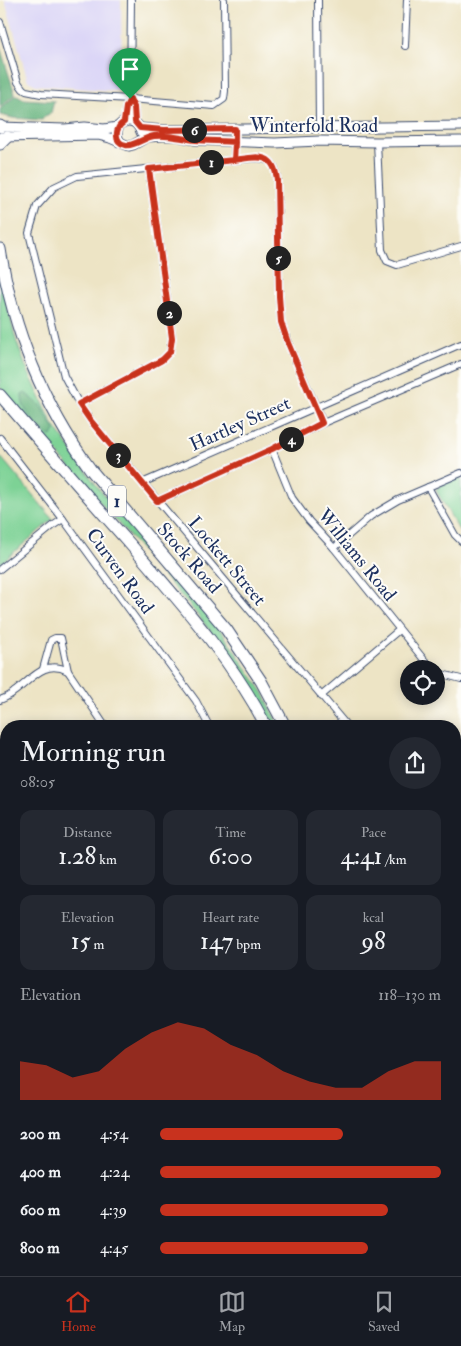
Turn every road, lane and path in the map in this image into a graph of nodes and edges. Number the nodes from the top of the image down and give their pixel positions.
1 (131, 0) edge
2 (224, 0) edge
3 (318, 0) edge
4 (407, 0) edge
5 (0, 22) edge
6 (405, 46) dead end
7 (130, 99) junction
8 (121, 124) junction
9 (137, 125) junction
10 (461, 126) edge
11 (318, 128) junction
12 (235, 129) junction
13 (1, 133) edge
14 (138, 141) junction
15 (461, 141) edge
16 (120, 142) junction
17 (235, 142) junction
18 (377, 142) junction
19 (234, 160) junction
20 (149, 169) junction
21 (461, 246) edge
22 (0, 250) edge
23 (461, 344) edge
24 (461, 364) edge
25 (0, 395) edge
26 (79, 404) junction
27 (315, 408) junction
28 (322, 423) junction
29 (0, 438) edge
30 (272, 449) junction
31 (461, 473) edge
32 (142, 484) junction
33 (428, 487) junction
34 (157, 501) junction
35 (63, 519) junction
36 (461, 541) edge
37 (334, 548) junction
38 (0, 569) edge
39 (400, 630) junction
40 (424, 660) edge
41 (43, 669) junction
42 (68, 671) junction
43 (445, 675) edge
44 (461, 678) edge
45 (321, 696) junction
46 (0, 700) edge
47 (101, 720) edge
48 (206, 720) edge
49 (263, 720) edge
50 (281, 720) edge
51 (342, 720) edge

1 - 7 street
2 - 7 street
3 - 11 street
4 - 6 street
5 - 7 street
7 - 8 street
7 - 9 street
8 - 9 main road
8 - 13 main road
8 - 16 main road
9 - 12 main road, Winterfold Road
9 - 14 main road
10 - 11 main road, Winterfold Road
11 - 12 main road, Winterfold Road
12 - 17 street
13 - 16 main road
14 - 16 main road
14 - 17 main road, Winterfold Road
15 - 18 main road, Winterfold Road
17 - 18 main road, Winterfold Road
17 - 19 street
18 - 21 street
19 - 20 street
19 - 27 street
20 - 26 street
20 - 26 street, Lockett Street
22 - 50 highway, Stock Road / 1
23 - 27 street, Hartley Street
24 - 28 street, Hartley Street
25 - 49 highway, Stock Road / 1
26 - 32 street, Lockett Street
27 - 28 street
27 - 32 street, Hartley Street
28 - 30 street, Hartley Street
29 - 35 street, Curven Road
30 - 34 street, Hartley Street
30 - 37 street, Williams Road
31 - 33 street
32 - 34 street, Lockett Street
33 - 36 street
33 - 37 street
34 - 45 street, Lockett Street
35 - 38 street
35 - 48 street, Curven Road
37 - 39 street, Williams Road
39 - 40 street, Williams Road
39 - 45 street
41 - 42 street
41 - 42 street
41 - 46 street
42 - 47 street
43 - 44 street, Williams Road
45 - 51 street, Lockett Street

